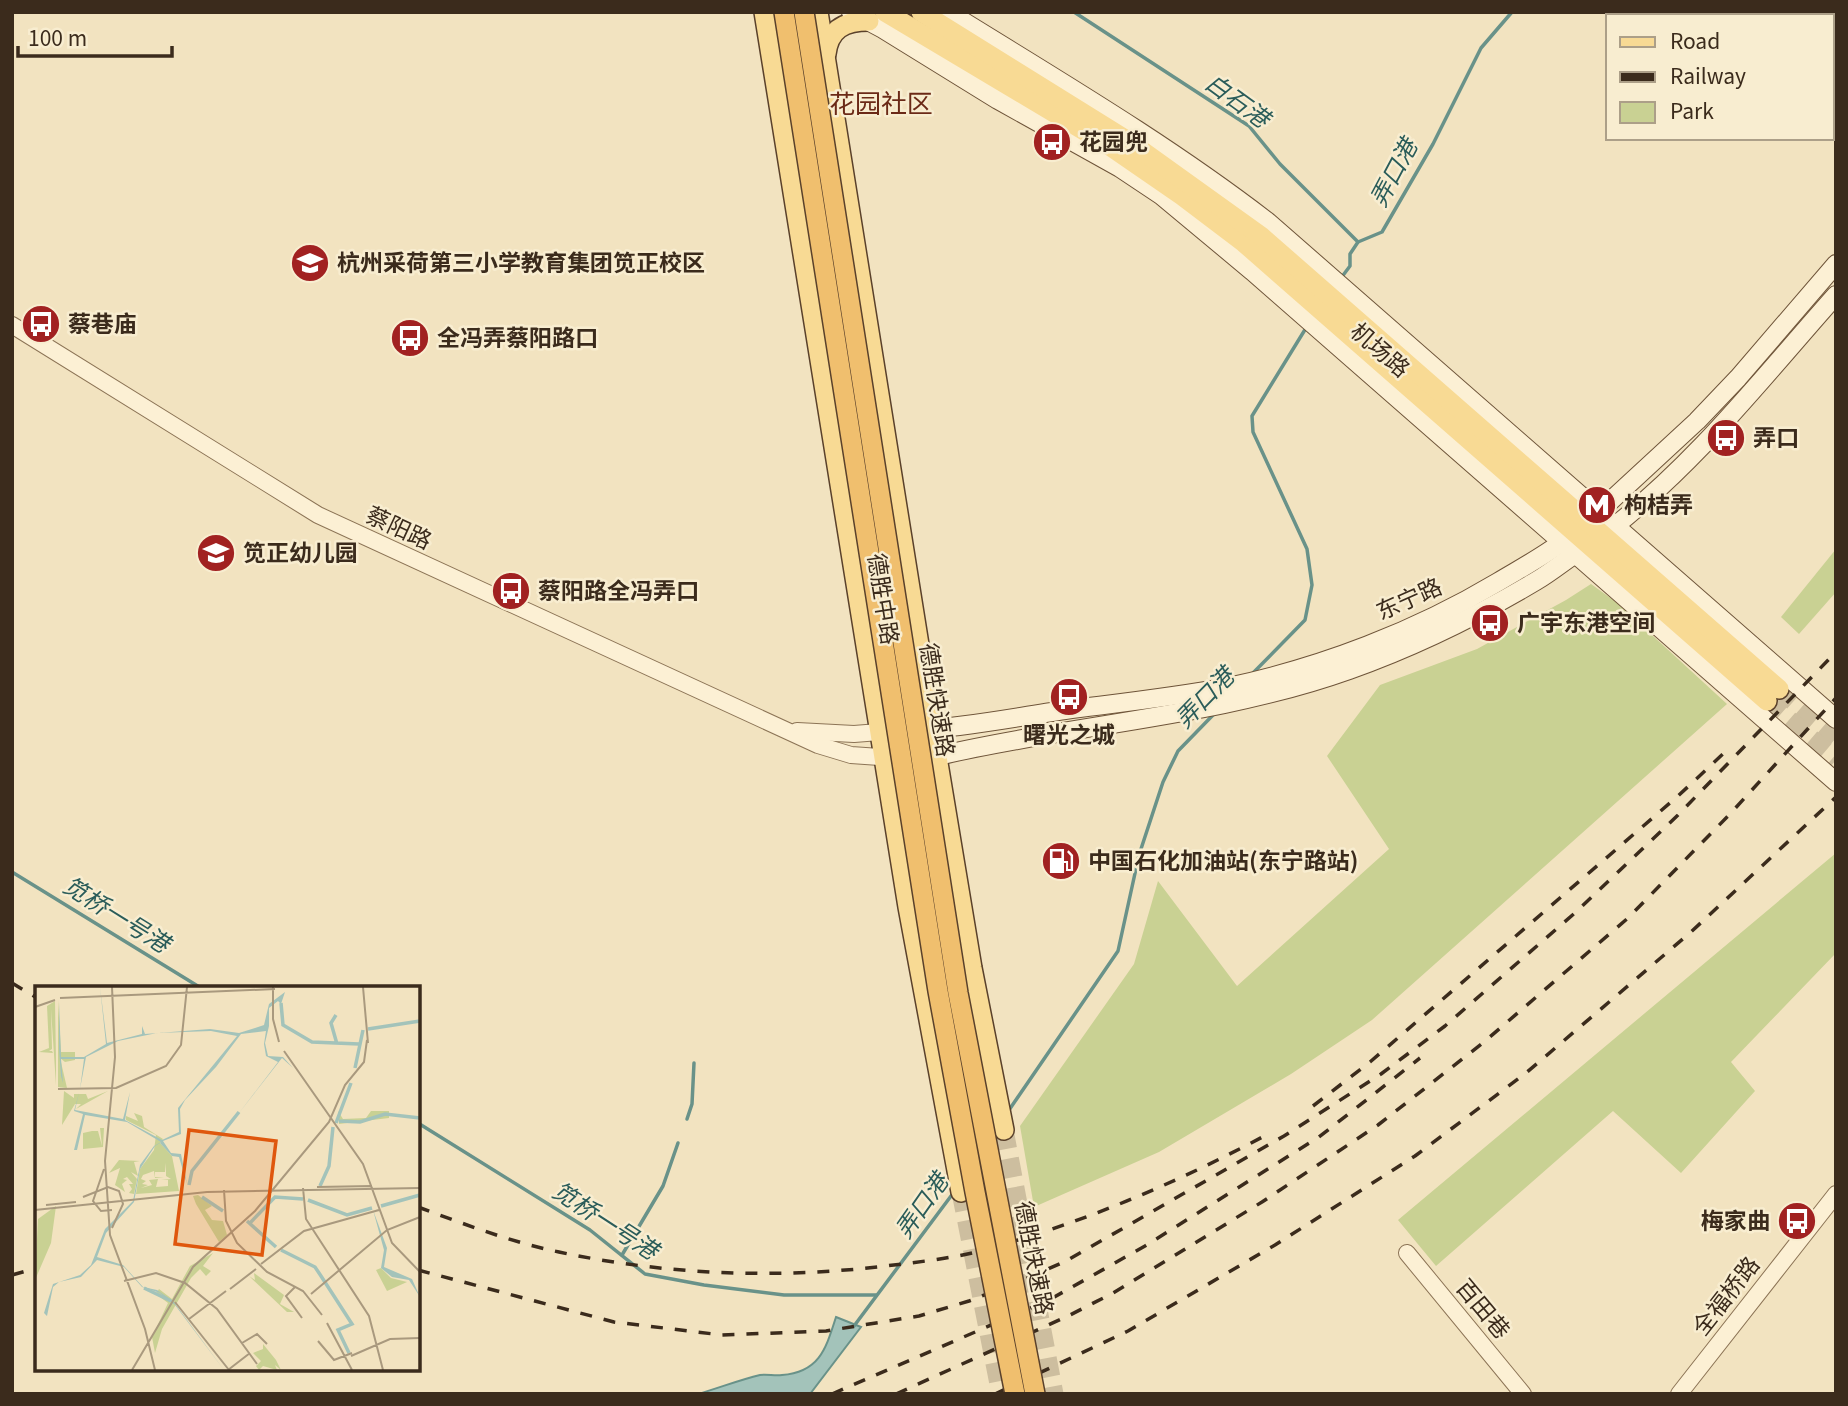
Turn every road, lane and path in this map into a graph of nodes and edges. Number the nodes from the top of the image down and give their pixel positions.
1 (764, 12) edge
2 (784, 12) edge
3 (804, 12) edge
4 (818, 12) edge
5 (851, 12) edge
6 (921, 12) edge
7 (948, 12) edge
8 (877, 17) edge
9 (930, 41) junction
10 (825, 59) junction
11 (943, 65) junction
12 (1024, 67) junction
13 (1836, 264) edge
14 (1258, 266) junction
15 (1303, 283) junction
16 (1836, 295) edge
17 (1339, 315) junction
18 (12, 325) edge
19 (1588, 534) junction
20 (1773, 695) tunnel mouth
21 (1836, 719) edge
22 (933, 729) junction
23 (788, 731) junction
24 (879, 732) junction
25 (938, 755) junction
26 (884, 759) junction
27 (1836, 782) edge
28 (1002, 1121) tunnel mouth
29 (959, 1183) tunnel mouth
30 (1836, 1194) edge
31 (1407, 1253) dead end
32 (1015, 1394) edge
33 (1035, 1394) edge
34 (1523, 1394) edge
35 (1679, 1394) edge

1 - 24 main road, 德胜中路
2 - 32 highway, 德胜快速路, bridge
3 - 33 highway, 德胜快速路, bridge
4 - 10 main road, 德胜中路
5 - 8 main road, 机场路
6 - 12 main road, 机场路
7 - 12 main road, 机场路
8 - 9 main road, 机场路
8 - 10 main road
8 - 11 main road, 机场路
9 - 11 main road
9 - 14 main road, 机场路
10 - 22 main road, 德胜中路
11 - 14 main road, 机场路
12 - 15 main road, 机场路
13 - 19 main road, 东宁路
14 - 15 main road, 机场路
15 - 17 main road, 机场路
15 - 17 main road, 机场路
16 - 19 main road, 东宁路
17 - 19 main road, 机场路
17 - 19 main road, 机场路
18 - 23 street, 蔡阳路
19 - 20 main road, 机场路
19 - 21 main road, 机场路
19 - 22 main road, 东宁路
19 - 25 main road, 东宁路
19 - 27 main road, 机场路
22 - 24 main road, 东宁路
22 - 25 main road, 德胜中路
23 - 24 street
23 - 26 street, 蔡阳路
24 - 26 main road, 德胜中路
25 - 26 street, 蔡阳路
25 - 28 main road, 德胜中路
26 - 29 main road, 德胜中路
30 - 35 street, 全福桥路
31 - 34 street, 百田巷

